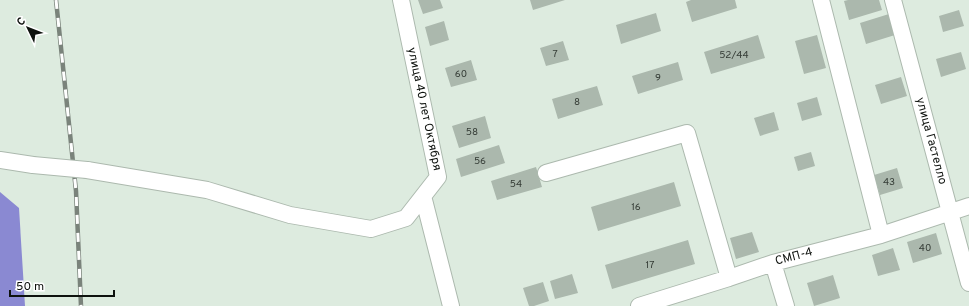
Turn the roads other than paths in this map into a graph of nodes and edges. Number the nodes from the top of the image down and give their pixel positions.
1 (401, 0) edge
2 (821, 0) edge
3 (893, 0) edge
4 (0, 160) edge
5 (546, 173) dead end
6 (423, 196) junction
7 (969, 206) edge
8 (950, 211) junction
9 (881, 235) junction
10 (773, 263) junction
11 (730, 278) junction
12 (969, 283) edge
13 (665, 302) edge
14 (451, 306) edge
15 (639, 306) edge
16 (786, 306) edge

1 - 6 street, улица 40 лет Октября
2 - 9 street
3 - 8 street, улица Гастелло
4 - 6 street, bridge
5 - 11 street
6 - 14 street
7 - 8 street, СМП-4
8 - 9 street, СМП-4
8 - 12 street, улица Гастелло
9 - 10 street, СМП-4
10 - 11 street, СМП-4
10 - 16 street
11 - 13 street, СМП-4
13 - 15 street, СМП-4

